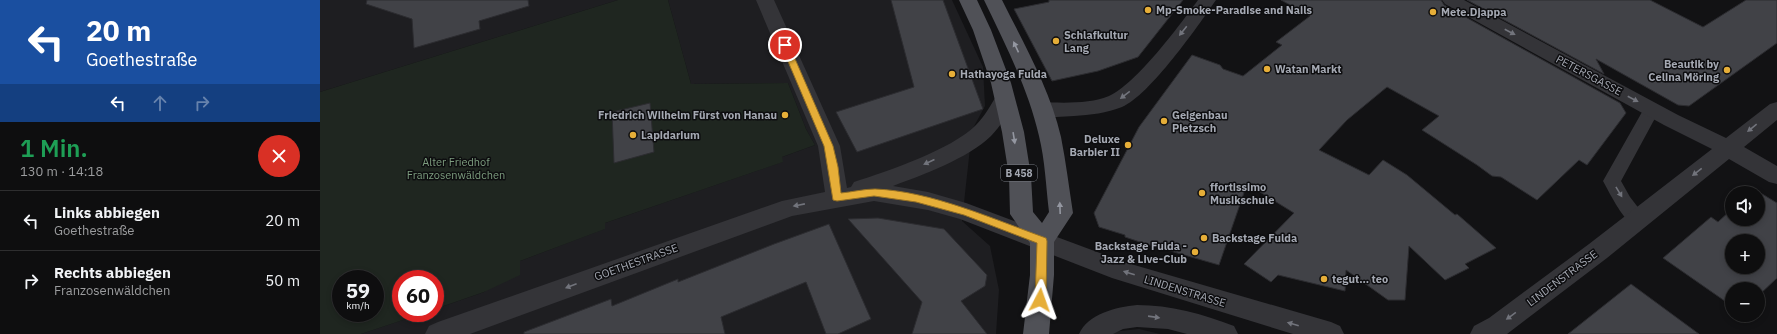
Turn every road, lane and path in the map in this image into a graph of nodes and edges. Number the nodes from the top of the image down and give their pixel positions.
1 (765, 0) edge
2 (968, 0) edge
3 (993, 0) edge
4 (1207, 0) edge
5 (1451, 0) edge
6 (1004, 100) junction
7 (1042, 109) junction
8 (1652, 109) junction
9 (1777, 109) edge
10 (1728, 148) junction
11 (1777, 176) edge
12 (837, 198) junction
13 (1638, 219) junction
14 (1042, 241) junction
15 (477, 328) edge
16 (438, 334) edge
17 (1036, 334) edge
18 (1092, 334) edge
19 (1226, 334) edge
20 (1331, 334) edge
21 (1483, 334) edge

1 - 12 street
2 - 6 main road, B 458
7 -> 3 main road
4 -> 7 street
5 -> 8 street, PETERSGASSE
6 -> 12 street, GOETHESTRASSE
6 -> 14 main road, B 458
14 -> 7 main road
8 - 10 street, PETERSGASSE
8 -> 13 lane
9 -> 10 street, LINDENSTRASSE
10 - 11 street, PETERSGASSE
10 -> 13 street, LINDENSTRASSE
12 - 14 street, GOETHESTRASSE
12 -> 15 street, GOETHESTRASSE
13 -> 21 street, LINDENSTRASSE
14 - 17 main road
20 -> 14 street, LINDENSTRASSE
15 - 16 street, GOETHESTRASSE
18 -> 19 street

